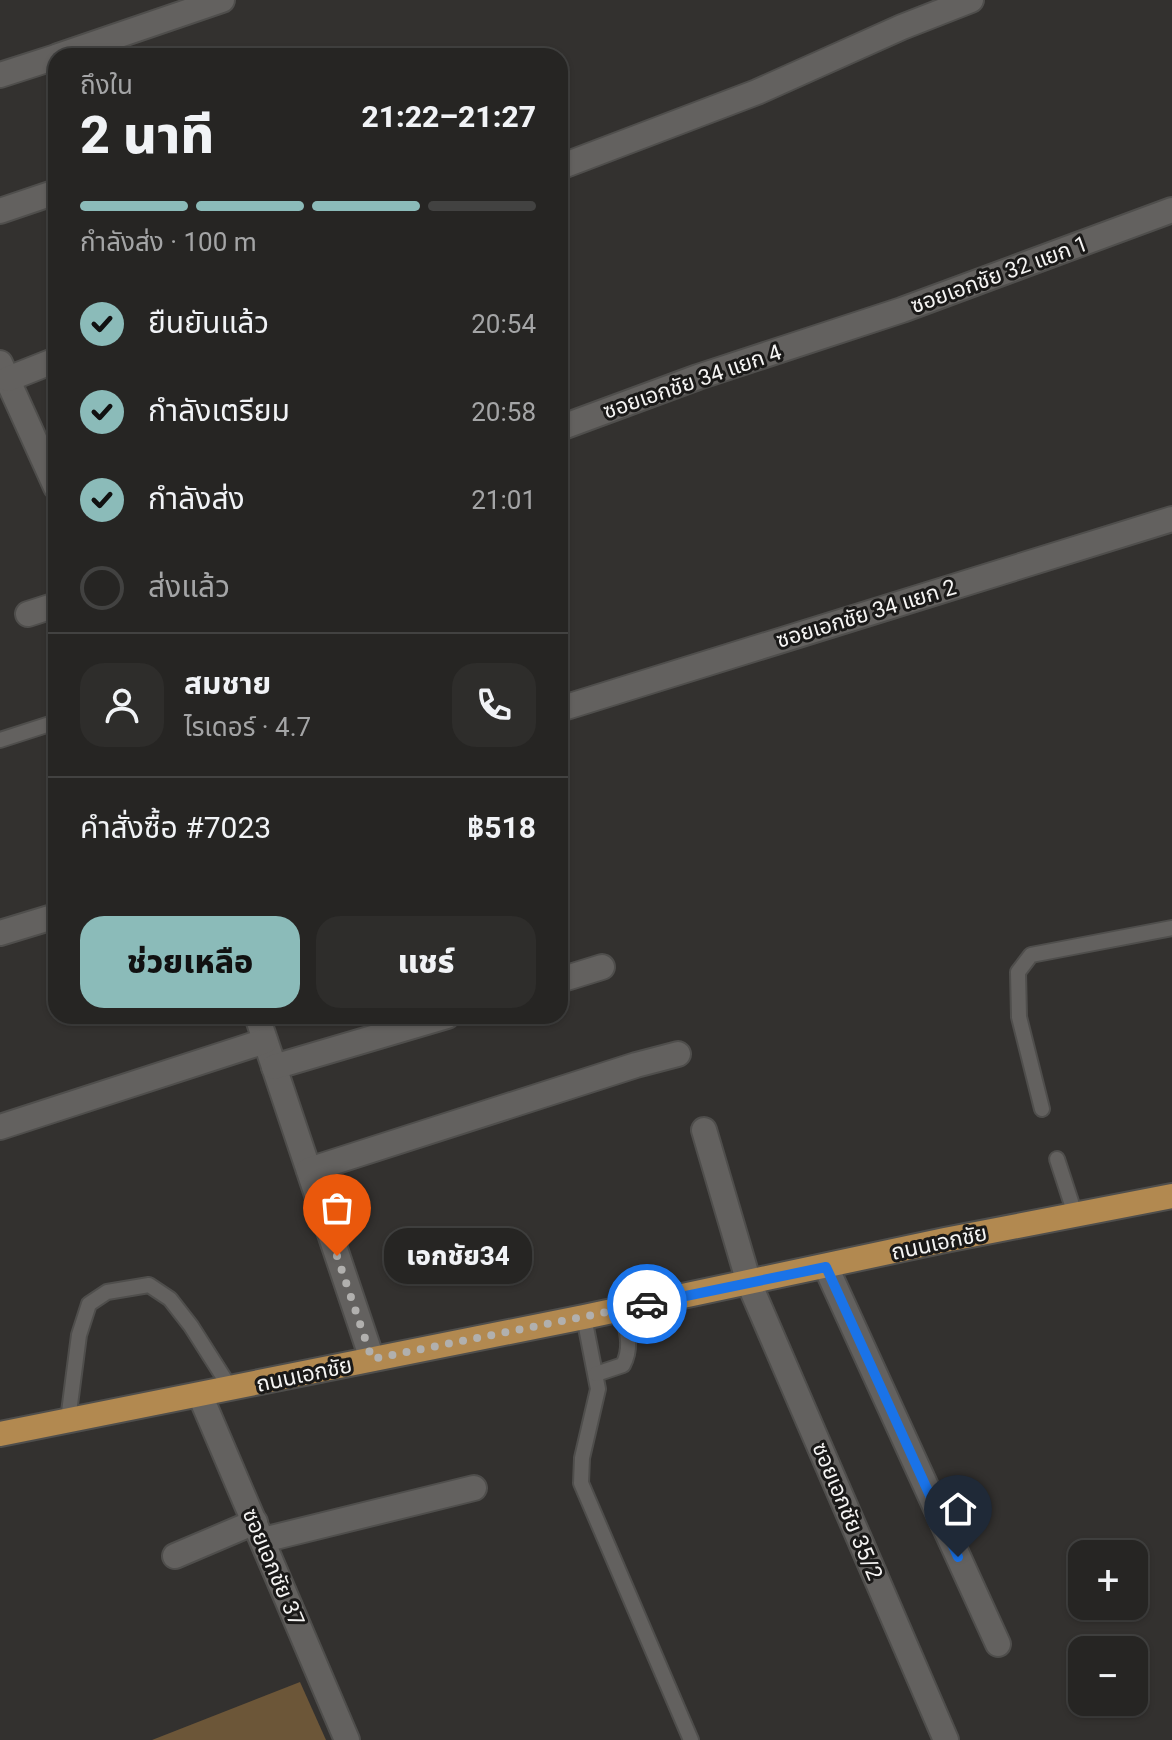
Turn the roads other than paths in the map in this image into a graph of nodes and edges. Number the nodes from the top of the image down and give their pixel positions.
1 (222, 0) edge
2 (971, 0) edge
3 (81, 48) edge
4 (48, 59) edge
5 (0, 75) edge
6 (568, 164) edge
7 (48, 195) edge
8 (1172, 210) edge
9 (0, 211) edge
10 (824, 336) joint
11 (48, 362) edge
12 (4, 371) edge
13 (568, 425) edge
14 (48, 469) edge
15 (1172, 519) edge
16 (48, 608) edge
17 (28, 614) dead end
18 (568, 707) edge
19 (48, 725) edge
20 (0, 740) edge
21 (48, 918) edge
22 (1172, 928) edge
23 (0, 933) edge
24 (602, 967) dead end
25 (568, 978) edge
26 (260, 1024) edge
27 (404, 1024) edge
28 (265, 1041) junction
29 (678, 1054) dead end
30 (274, 1067) junction
31 (1042, 1109) dead end
32 (0, 1127) edge
33 (704, 1130) dead end
34 (1057, 1159) dead end
35 (309, 1170) junction
36 (1172, 1196) edge
37 (1075, 1214) junction
38 (826, 1267) junction
39 (749, 1283) junction
40 (622, 1309) junction
41 (584, 1317) junction
42 (372, 1359) junction
43 (596, 1374) junction
44 (231, 1389) junction
45 (200, 1395) junction
46 (68, 1420) junction
47 (0, 1434) edge
48 (474, 1488) dead end
49 (259, 1531) junction
50 (175, 1556) dead end
51 (998, 1644) dead end
52 (347, 1740) edge
53 (691, 1740) edge
54 (946, 1740) edge

1 - 3 street
2 - 6 street
4 - 5 street
7 - 9 street
8 - 10 street, ซอยเอกชัย 32 แยก 1
10 - 13 street, ซอยเอกชัย 34 แยก 4
11 - 12 street
12 - 14 street
15 - 18 street, ซอยเอกชัย 34 แยก 2
16 - 17 street
19 - 20 lane
21 - 23 street
22 - 31 lane
24 - 25 street
26 - 28 street
27 - 30 street
28 - 30 street
28 - 32 street
29 - 35 street
30 - 35 street
33 - 39 street, ซอยเอกชัย 35/2
34 - 37 lane
35 - 42 street
36 - 37 main road, ถนนเอกชัย
37 - 38 main road, ถนนเอกชัย
38 - 39 main road, ถนนเอกชัย
38 - 51 street
39 - 40 main road, ถนนเอกชัย
39 - 54 street, ซอยเอกชัย 35/2
40 - 41 main road, ถนนเอกชัย
40 - 43 lane
41 - 42 main road, ถนนเอกชัย
41 - 43 lane
42 - 44 main road, ถนนเอกชัย
43 - 53 lane
44 - 45 main road, ถนนเอกชัย
44 - 46 lane
45 - 46 main road, ถนนเอกชัย
45 - 49 street, ซอยเอกชัย 37
46 - 47 main road, ถนนเอกชัย
48 - 49 street
49 - 50 street
49 - 52 street, ซอยเอกชัย 37

